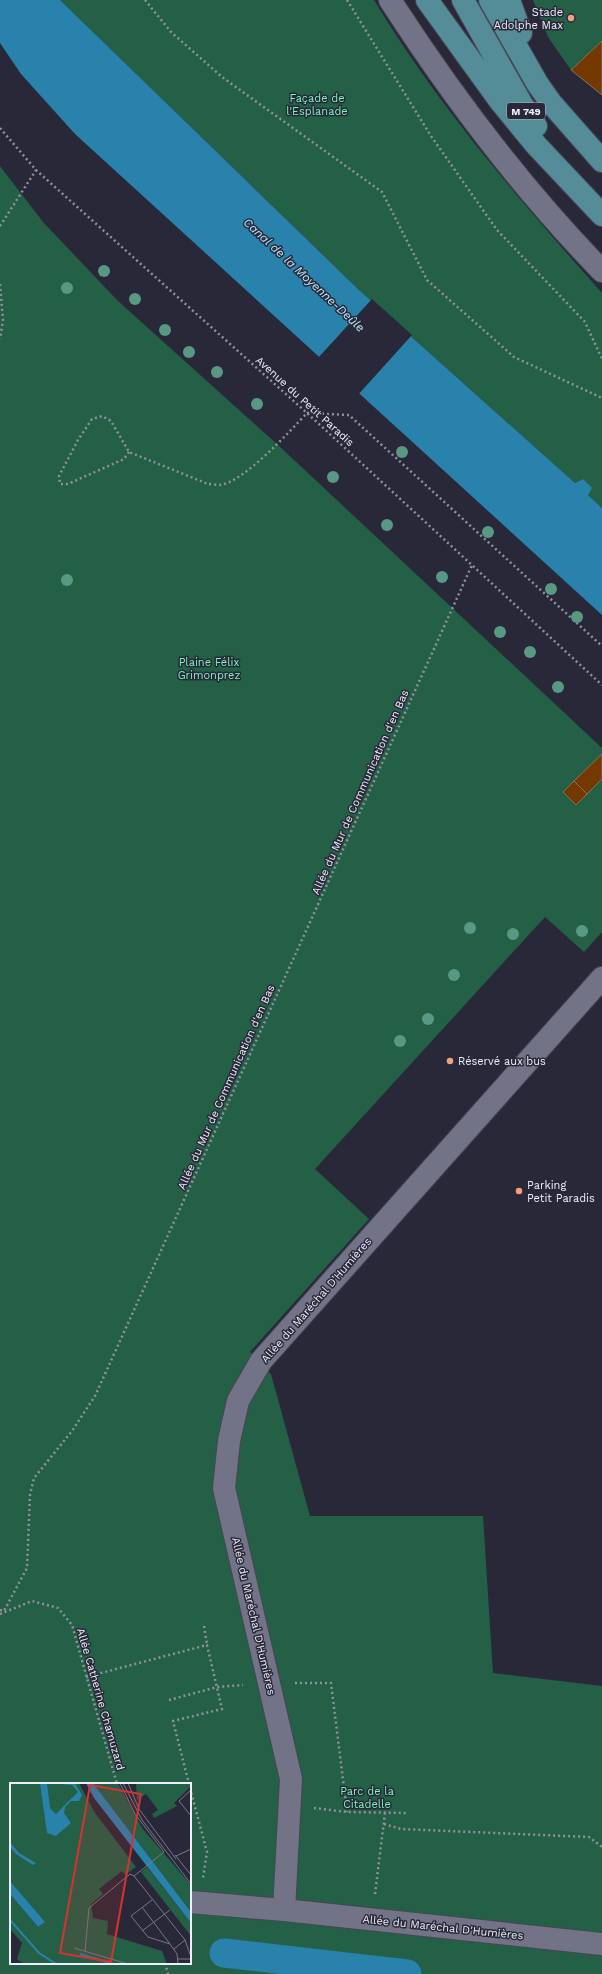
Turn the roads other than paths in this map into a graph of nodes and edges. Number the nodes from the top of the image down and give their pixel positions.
1 (390, 0) edge
2 (427, 0) edge
3 (463, 0) edge
4 (490, 0) edge
5 (509, 0) edge
6 (567, 122) junction
7 (602, 161) edge
8 (602, 214) edge
9 (602, 271) edge
10 (602, 978) edge
11 (191, 1902) edge
12 (284, 1910) junction
13 (602, 1944) edge

1 - 9 street
2 - 8 main road
3 - 8 main road, M 749
4 - 6 main road
5 - 6 main road
6 - 7 main road
10 - 12 street, Allée du Maréchal D'Humières
11 - 12 street, Allée du Maréchal D'Humières
12 - 13 street, Allée du Maréchal D'Humières

